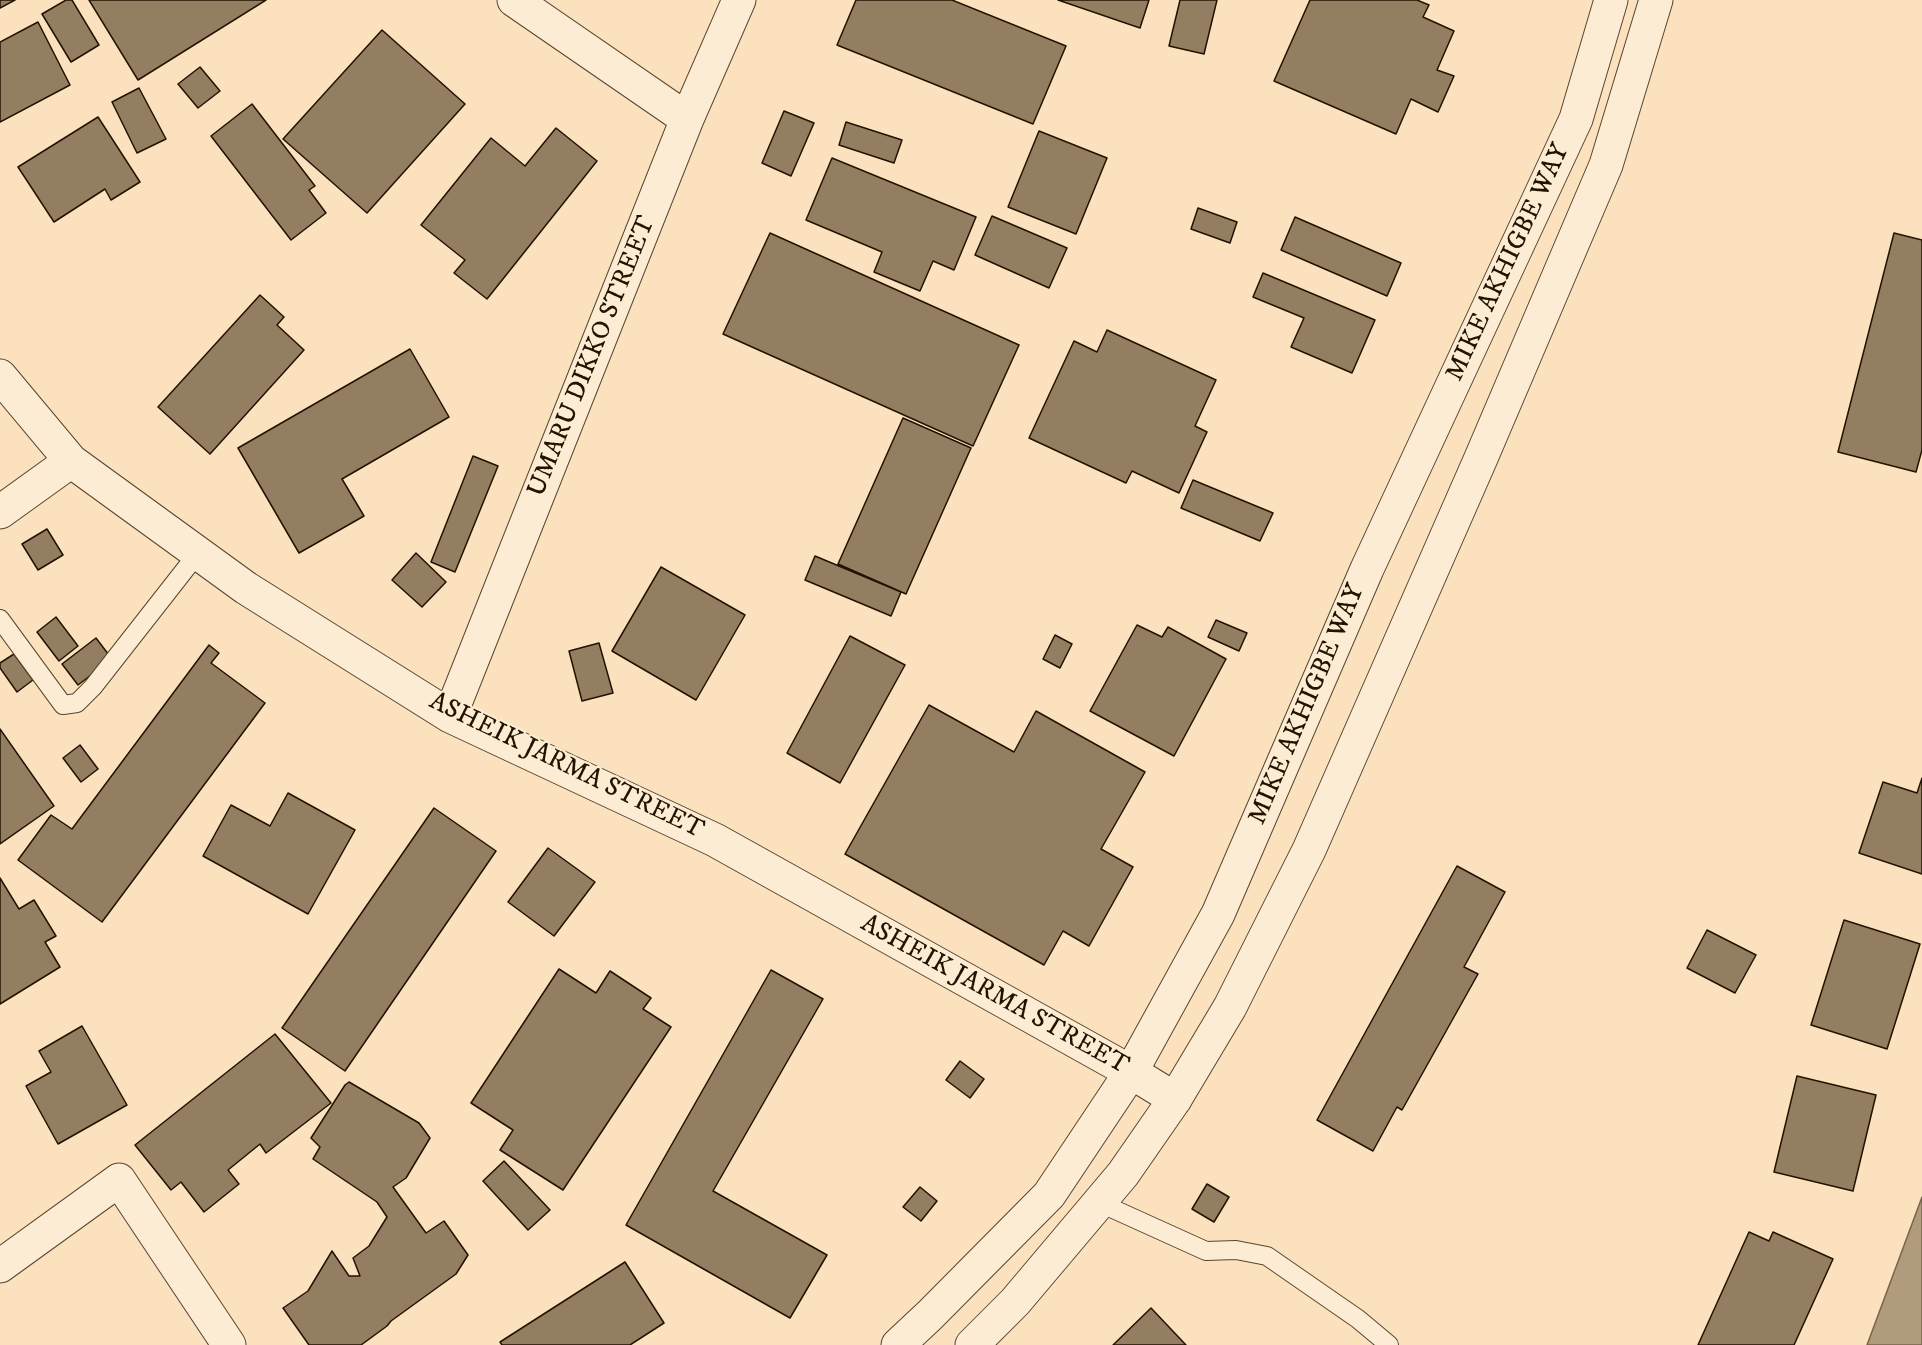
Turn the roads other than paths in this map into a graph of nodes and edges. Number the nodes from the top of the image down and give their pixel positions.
1 (514, 0) edge
2 (739, 0) edge
3 (1611, 0) edge
4 (1656, 0) edge
5 (687, 119) junction
6 (0, 376) edge
7 (71, 461) junction
8 (0, 512) edge
9 (198, 553) junction
10 (0, 619) edge
11 (450, 716) junction
12 (1131, 1072) junction
13 (1175, 1099) junction
14 (1100, 1203) junction
15 (0, 1266) edge
16 (229, 1345) edge
17 (898, 1345) edge
18 (972, 1345) edge
19 (1389, 1345) edge

1 - 5 street
2 - 5 street, UMARU DIKKO STREET
3 - 12 street, MIKE AKHIGBE WAY
4 - 13 street, MIKE AKHIGBE WAY
5 - 11 street, UMARU DIKKO STREET
6 - 7 street, ASHEIK JARMA STREET
7 - 8 street
7 - 9 street, ASHEIK JARMA STREET
9 - 10 lane
9 - 11 street, ASHEIK JARMA STREET
11 - 12 street, ASHEIK JARMA STREET
12 - 13 street, ASHEIK JARMA STREET
12 - 17 street, MIKE AKHIGBE WAY
13 - 14 street, MIKE AKHIGBE WAY
14 - 18 street, MIKE AKHIGBE WAY
14 - 19 lane
15 - 16 street

